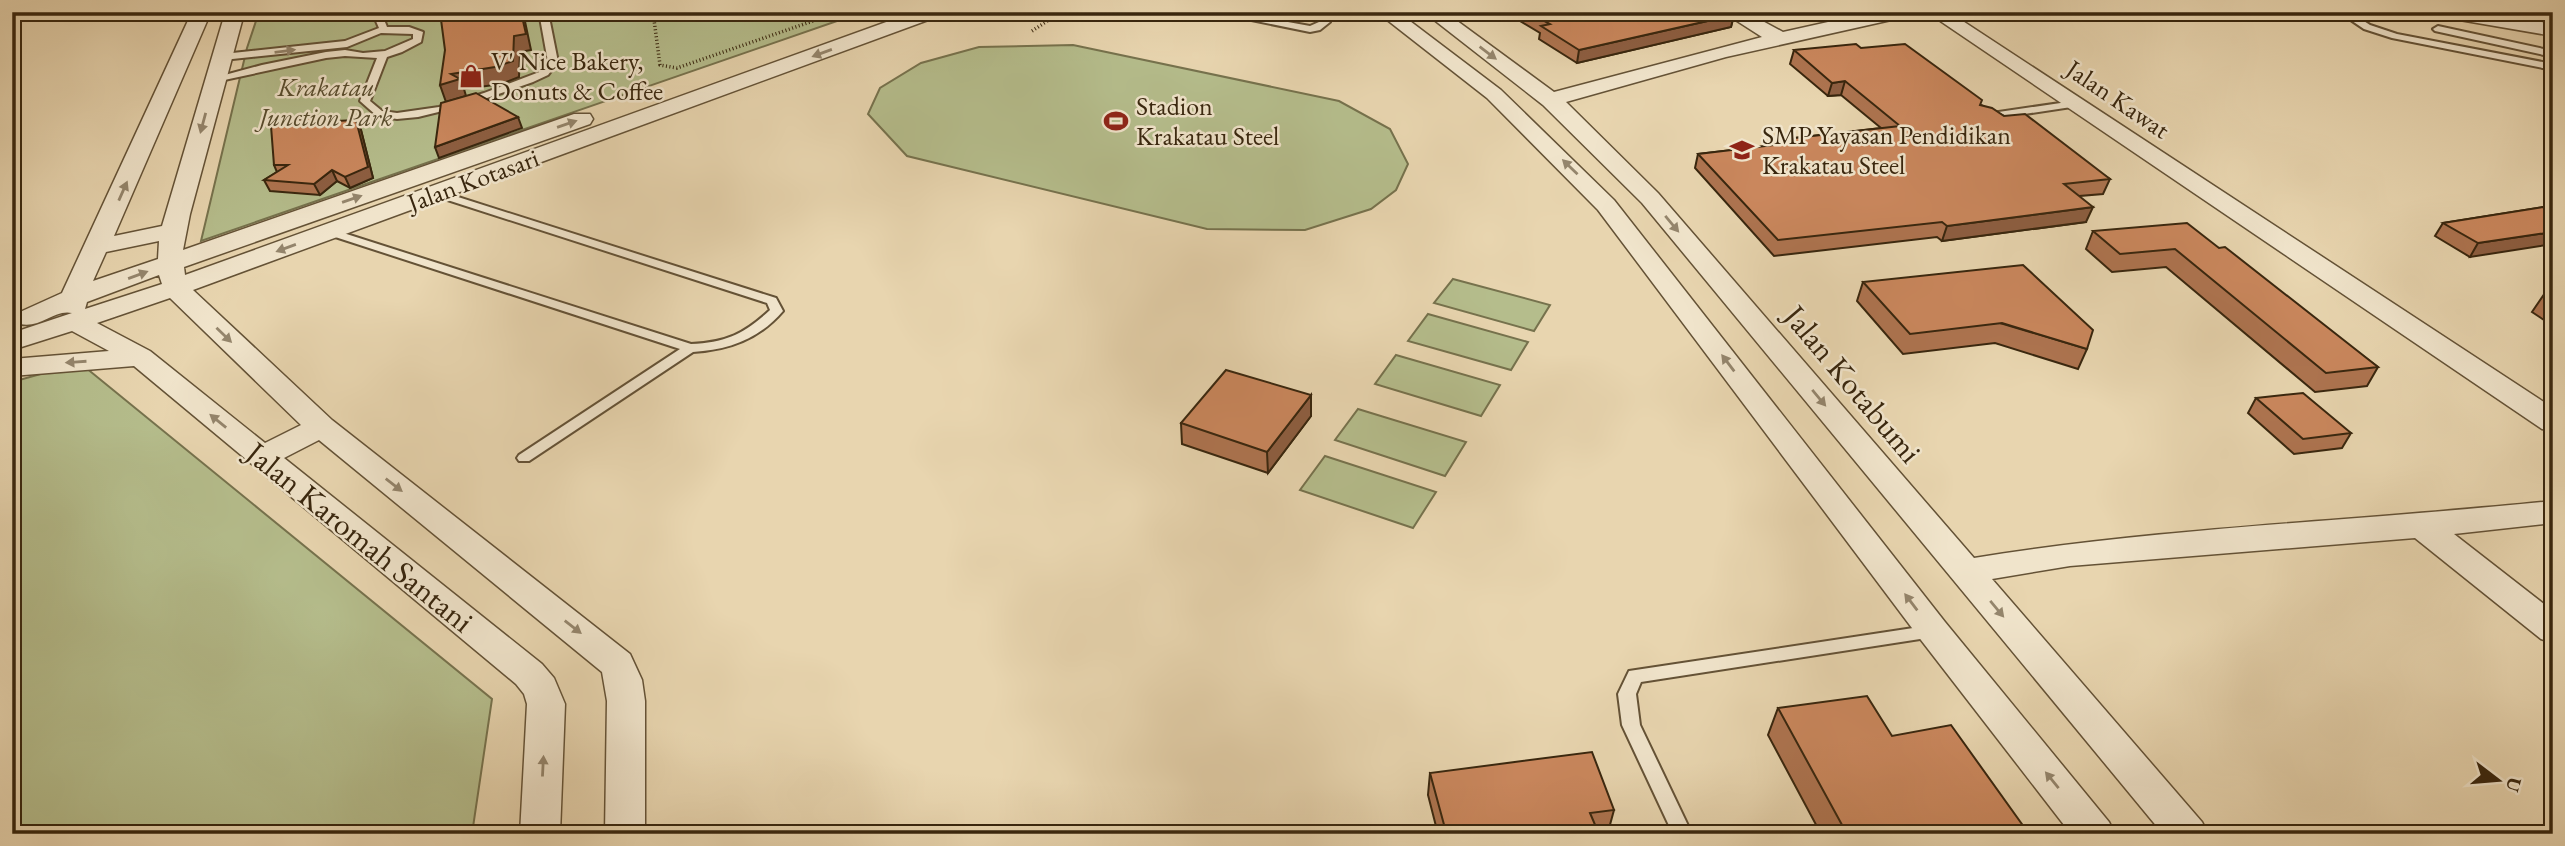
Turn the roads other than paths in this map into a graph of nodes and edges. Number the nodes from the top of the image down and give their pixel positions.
1 (202, 12) edge
2 (240, 12) edge
3 (376, 12) edge
4 (543, 12) edge
5 (886, 12) edge
6 (932, 12) edge
7 (1313, 12) edge
8 (1386, 12) edge
9 (1433, 12) edge
10 (1732, 12) edge
11 (1900, 12) edge
12 (1936, 12) edge
13 (2343, 12) edge
14 (1221, 13) edge
15 (2443, 20) edge
16 (384, 30) junction
17 (2553, 30) edge
18 (1780, 39) junction
19 (346, 48) junction
20 (2553, 54) edge
21 (383, 55) junction
22 (223, 57) junction
23 (2553, 67) edge
24 (215, 79) junction
25 (1550, 100) junction
26 (2074, 104) junction
27 (1982, 117) edge
28 (436, 193) junction
29 (1650, 198) junction
30 (1606, 205) junction
31 (174, 231) junction
32 (330, 232) junction
33 (99, 246) junction
34 (172, 276) junction
35 (74, 309) junction
36 (12, 326) edge
37 (12, 342) edge
38 (690, 348) junction
39 (140, 357) junction
40 (12, 368) edge
41 (2553, 422) edge
42 (321, 427) junction
43 (262, 457) junction
44 (524, 458) dead end
45 (2553, 512) edge
46 (2422, 526) junction
47 (1965, 571) junction
48 (2553, 630) edge
49 (1933, 631) junction
50 (540, 834) edge
51 (625, 834) edge
52 (1683, 834) edge
53 (2095, 834) edge
54 (2188, 834) edge

33 -> 1 street
2 - 22 street
3 - 16 lane
4 - 21 lane
34 -> 5 street, Jalan Kotasari
6 -> 28 street, Jalan Kotasari
7 - 14 lane
30 -> 8 street
9 -> 25 street, Jalan Kotabumi
10 - 18 street
11 - 18 street
12 - 26 street, Jalan Kawat
13 - 23 lane
15 - 17 street
15 - 20 lane
16 - 19 lane
16 - 21 lane
18 - 25 street
19 - 21 lane
22 -> 19 lane
19 - 24 lane
22 - 24 street
24 -> 31 street
25 - 29 street, Jalan Kotabumi
26 - 27 lane
26 - 41 street, Jalan Kawat
28 - 32 street, Jalan Kotasari
28 - 38 lane
29 - 30 street
29 -> 47 street, Jalan Kotabumi
49 -> 30 street
31 - 33 street
31 - 34 street
32 -> 34 street, Jalan Kotasari
32 - 38 lane
33 - 35 street
34 - 35 street, Jalan Kotasari
34 -> 42 street, Jalan Karomah Santani
35 - 36 street, Jalan Kotasari
35 - 37 street, Jalan Kotasari
35 - 39 street, Jalan Karomah Santani
38 - 44 lane
39 -> 40 street
43 -> 39 street, Jalan Karomah Santani
42 - 43 street
42 -> 51 street, Jalan Karomah Santani
50 -> 43 street, Jalan Karomah Santani
45 - 46 street
46 - 47 street
46 - 48 street
47 -> 54 street, Jalan Kotabumi
49 - 52 lane
53 -> 49 street

